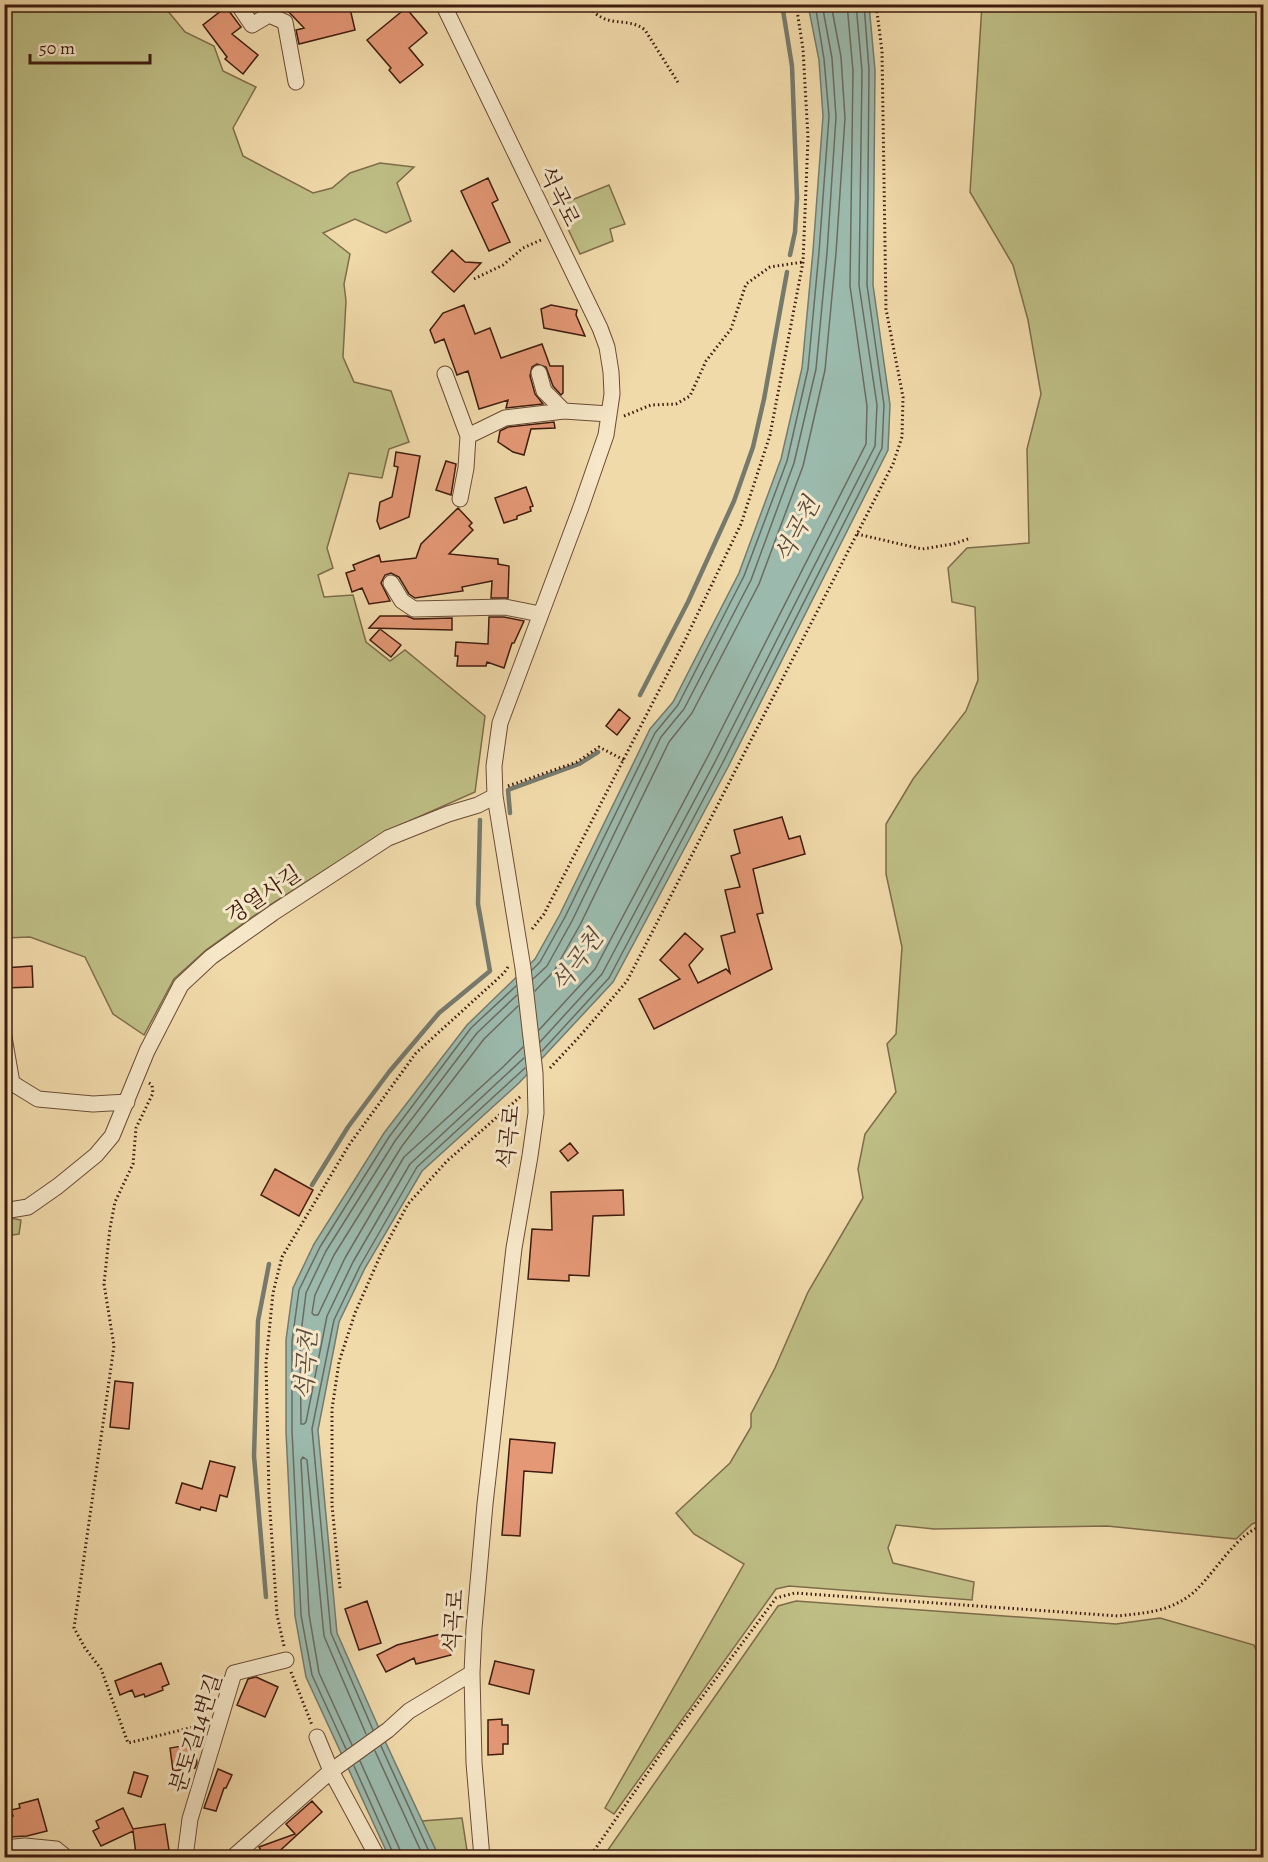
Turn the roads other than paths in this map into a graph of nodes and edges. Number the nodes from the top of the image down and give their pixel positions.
1 (238, 4) edge
2 (443, 4) edge
3 (296, 82) dead end
4 (538, 373) dead end
5 (445, 374) dead end
6 (564, 411) junction
7 (609, 414) junction
8 (468, 436) junction
9 (460, 499) dead end
10 (391, 583) dead end
11 (540, 614) junction
12 (495, 796) junction
13 (4, 1037) edge
14 (127, 1102) junction
15 (4, 1209) edge
16 (286, 1660) road end
17 (472, 1673) junction
18 (316, 1737) road end
19 (337, 1766) junction
20 (4, 1848) edge
21 (67, 1857) edge
22 (185, 1857) edge
23 (232, 1857) edge
24 (378, 1857) edge
25 (482, 1857) edge

1 - 3 street
2 - 7 street, 석곡로
4 - 6 street
5 - 8 street
6 - 7 street
6 - 8 street
7 - 11 street, 석곡로
8 - 9 street
10 - 11 street
11 - 12 street, 석곡로
12 - 14 street, 경열사길
12 - 17 street, 석곡로
13 - 14 street
14 - 15 street, 경열사길
16 - 22 street, 분토길14번길
17 - 19 street, 석곡로
17 - 25 street, 석곡로
18 - 19 street
19 - 23 street, 석곡로
19 - 24 street
20 - 21 street

